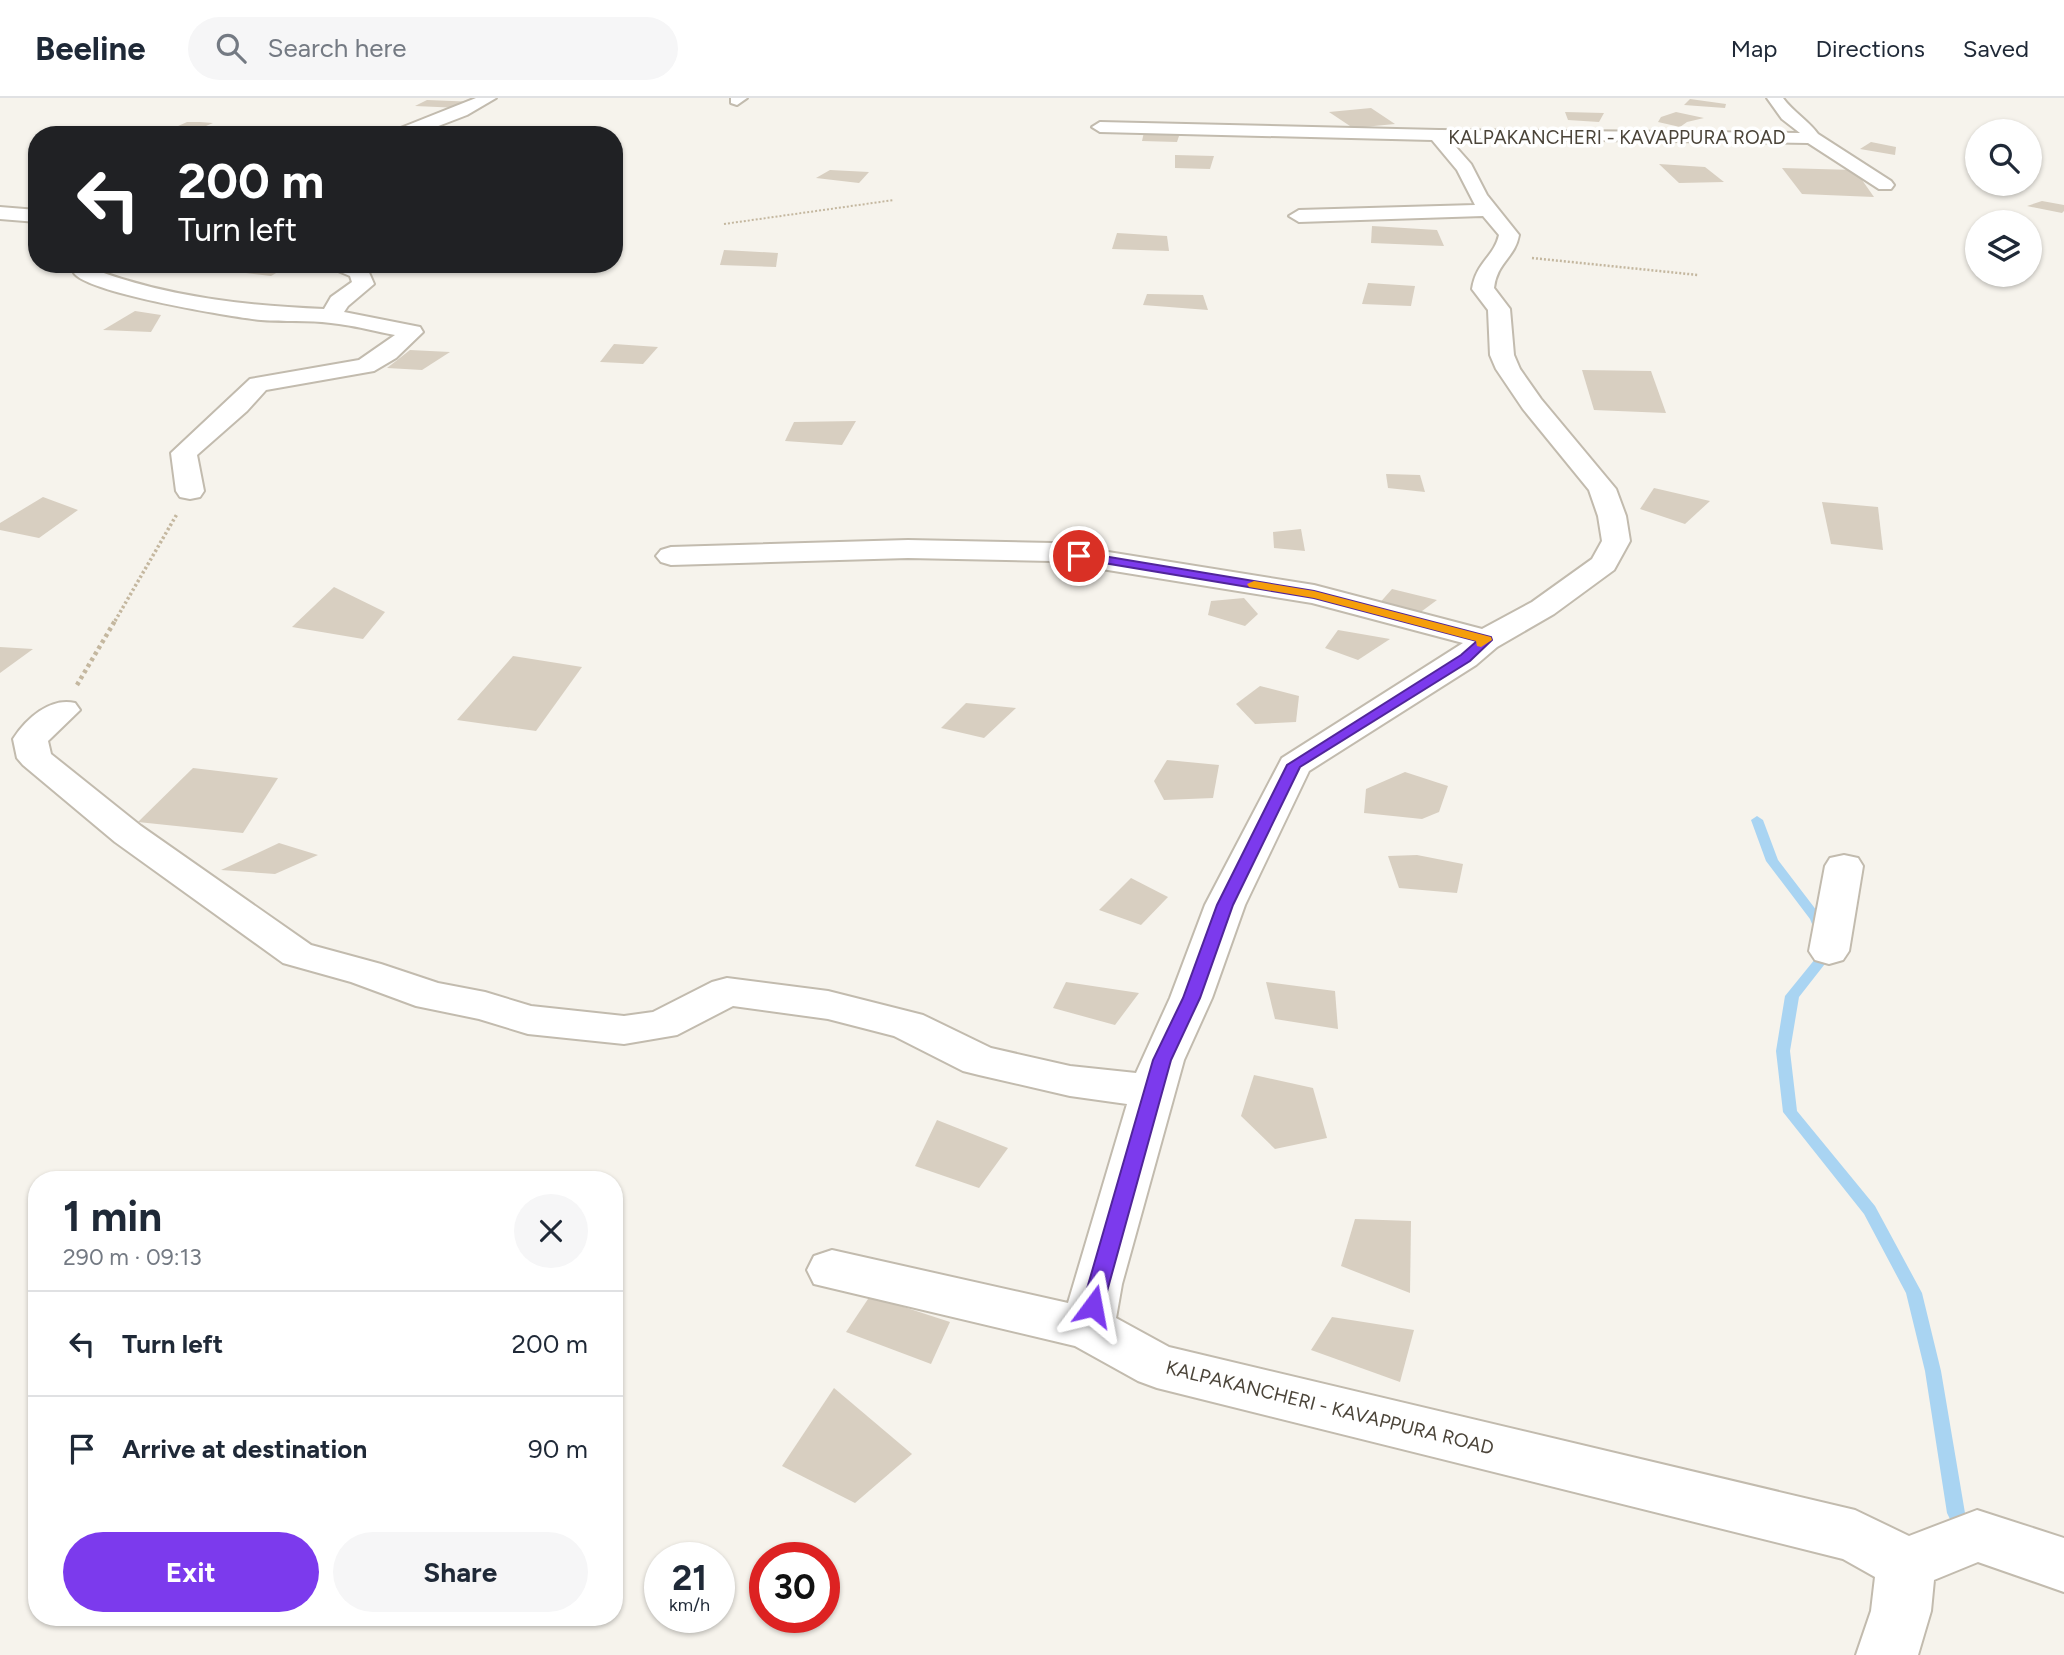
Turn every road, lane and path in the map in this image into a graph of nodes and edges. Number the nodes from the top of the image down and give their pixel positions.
1 (488, 98) edge
2 (1775, 98) edge
3 (425, 126) edge
4 (1100, 127) dead end
5 (1439, 135) junction
6 (1812, 138) junction
7 (1885, 185) dead end
8 (894, 200) dead end
9 (1489, 210) junction
10 (0, 214) edge
11 (28, 216) edge
12 (1298, 216) dead end
13 (724, 224) dead end
14 (1501, 252) junction
15 (84, 273) edge
16 (360, 273) edge
17 (1698, 275) dead end
18 (331, 316) junction
19 (190, 491) joint
20 (671, 556) dead end
21 (1486, 640) junction
22 (63, 710) joint
23 (1844, 866) dead end
24 (1829, 951) dead end
25 (1152, 1091) junction
26 (832, 1270) dead end
27 (1088, 1328) junction
28 (1906, 1564) junction
29 (2064, 1565) edge
30 (1887, 1655) edge

1 - 3 street
2 - 6 street, KALPAKANCHERI - KAVAPPURA ROAD
4 - 5 street
5 - 6 street, KALPAKANCHERI - KAVAPPURA ROAD
5 - 9 street, KALPAKANCHERI - KAVAPPURA ROAD
6 - 7 street
8 - 13 path
9 - 12 street
9 - 14 street, KALPAKANCHERI - KAVAPPURA ROAD
10 - 11 street
14 - 17 path
14 - 21 street
15 - 18 street
16 - 18 street
18 - 19 street
19 - 22 path
20 - 21 street
21 - 25 street
22 - 25 street
23 - 24 street
25 - 27 street
26 - 27 street, KALPAKANCHERI - KAVAPPURA ROAD
27 - 28 street, KALPAKANCHERI - KAVAPPURA ROAD
28 - 29 street
28 - 30 street

